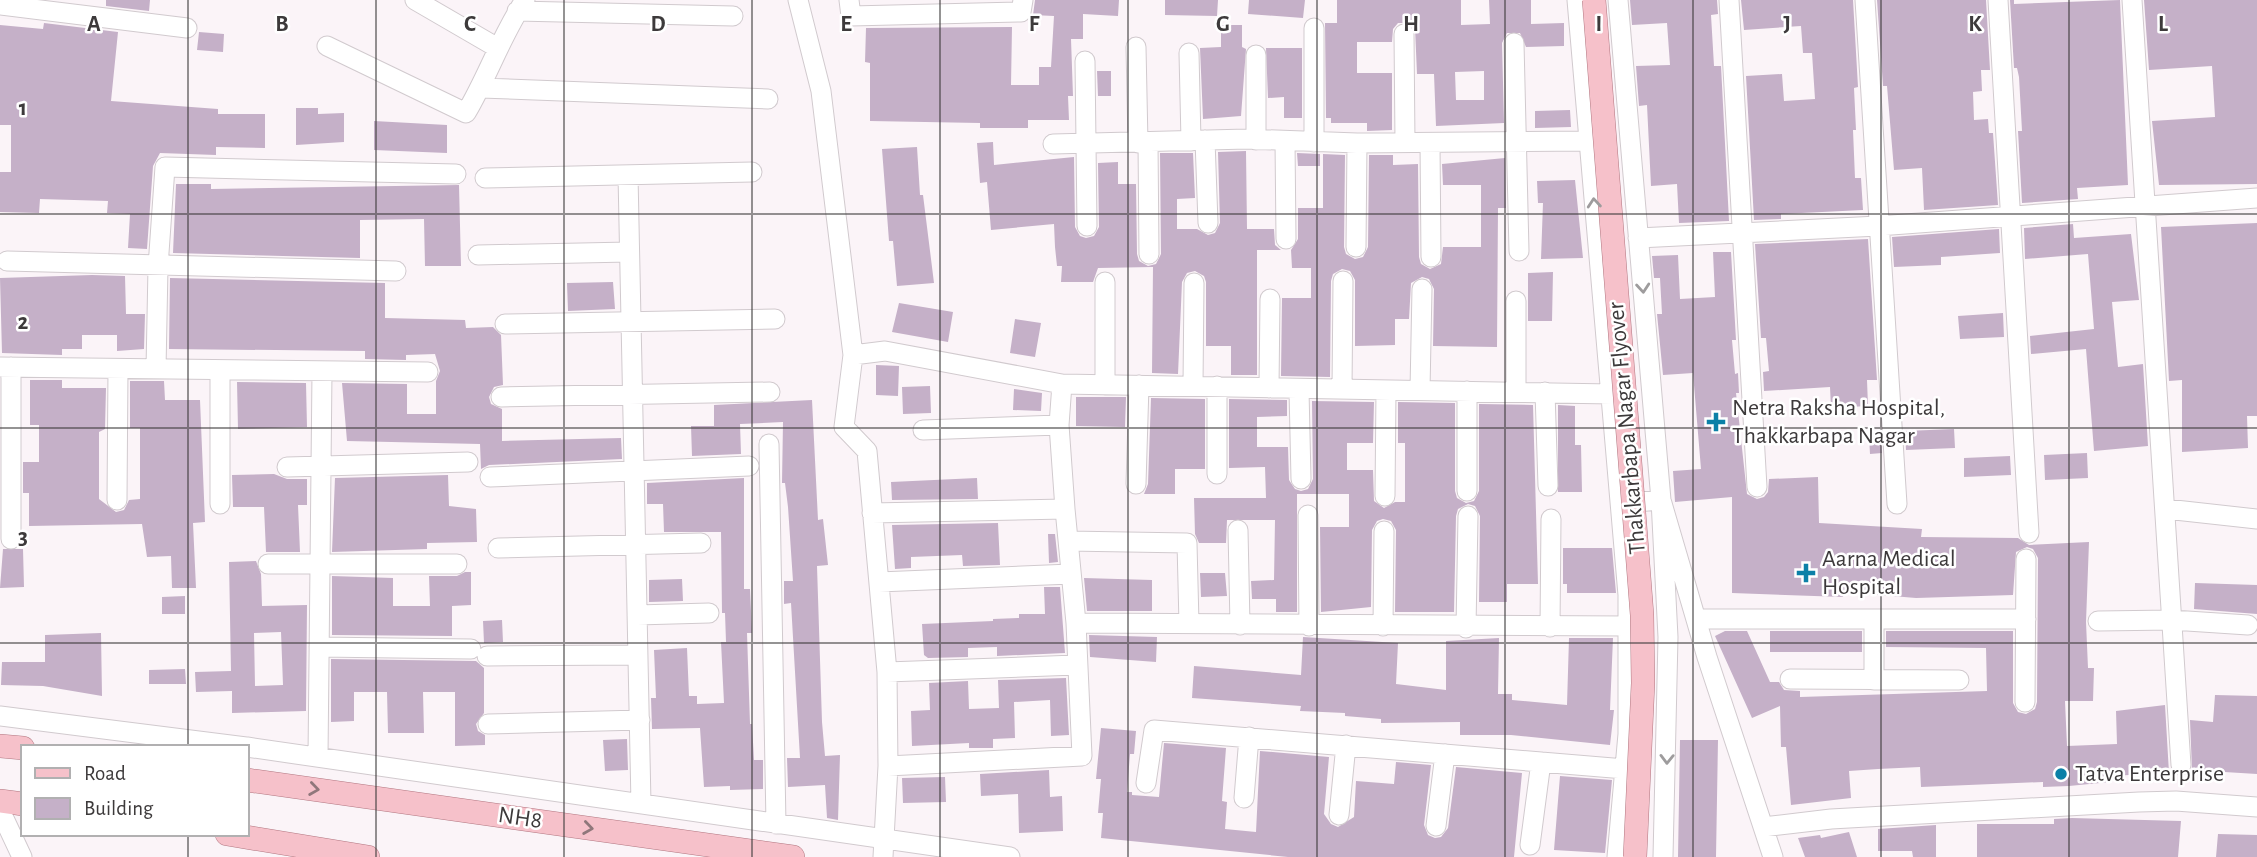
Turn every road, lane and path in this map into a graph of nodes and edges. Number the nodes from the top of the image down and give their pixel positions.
1 (415, 0) edge
2 (797, 0) edge
3 (849, 0) edge
4 (1023, 0) edge
5 (1577, 0) edge
6 (1594, 0) edge
7 (1606, 0) edge
8 (1618, 0) edge
9 (1729, 0) edge
10 (1865, 0) edge
11 (1998, 0) edge
12 (2132, 0) edge
13 (0, 5) edge
14 (521, 6) edge
15 (967, 7) edge
16 (733, 16) dead end
17 (187, 28) dead end
18 (1314, 28) dead end
19 (1404, 34) dead end
20 (1514, 43) dead end
21 (327, 46) dead end
22 (496, 47) junction
23 (1136, 47) dead end
24 (1189, 53) dead end
25 (1256, 55) dead end
26 (1085, 61) dead end
27 (481, 88) junction
28 (768, 99) dead end
29 (1255, 140) junction
30 (1198, 141) junction
31 (1285, 141) junction
32 (1589, 141) junction
33 (1143, 142) junction
34 (1314, 142) junction
35 (1405, 143) junction
36 (1430, 143) junction
37 (1514, 143) junction
38 (1053, 144) dead end
39 (1087, 144) junction
40 (1357, 144) junction
41 (752, 172) dead end
42 (456, 174) dead end
43 (628, 175) junction
44 (485, 178) dead end
45 (2257, 198) edge
46 (2147, 208) junction
47 (2012, 217) junction
48 (1208, 223) dead end
49 (1087, 226) dead end
50 (1878, 226) junction
51 (1744, 232) junction
52 (1639, 238) junction
53 (1286, 239) dead end
54 (1356, 247) dead end
55 (1519, 251) dead end
56 (629, 252) junction
57 (1149, 254) dead end
58 (478, 255) dead end
59 (1431, 257) dead end
60 (7, 261) dead end
61 (158, 267) junction
62 (396, 271) dead end
63 (1343, 281) dead end
64 (1105, 282) dead end
65 (1194, 283) dead end
66 (1422, 289) dead end
67 (1270, 299) dead end
68 (1516, 301) dead end
69 (775, 319) dead end
70 (631, 321) junction
71 (505, 324) dead end
72 (853, 355) junction
73 (6, 367) edge
74 (118, 369) junction
75 (156, 369) junction
76 (220, 370) junction
77 (322, 372) junction
78 (428, 372) dead end
79 (1062, 384) junction
80 (1105, 385) junction
81 (1139, 385) junction
82 (1193, 385) junction
83 (1217, 386) junction
84 (1269, 388) junction
85 (1342, 389) junction
86 (1299, 390) junction
87 (1386, 390) junction
88 (1420, 390) junction
89 (1467, 391) junction
90 (1516, 391) junction
91 (770, 392) dead end
92 (1545, 392) junction
93 (1612, 394) junction
94 (632, 396) junction
95 (501, 397) dead end
96 (1059, 425) junction
97 (923, 430) dead end
98 (769, 444) dead end
99 (468, 462) dead end
100 (323, 465) junction
101 (749, 466) dead end
102 (287, 467) dead end
103 (634, 470) junction
104 (1217, 474) dead end
105 (490, 477) dead end
106 (1301, 479) dead end
107 (1136, 484) dead end
108 (1548, 486) dead end
109 (1757, 487) dead end
110 (1467, 491) dead end
111 (1385, 496) dead end
112 (117, 500) dead end
113 (1661, 500) junction
114 (1622, 503) junction
115 (220, 504) dead end
116 (1897, 504) dead end
117 (1065, 509) junction
118 (2166, 509) junction
119 (872, 513) junction
120 (1308, 515) dead end
121 (1468, 516) dead end
122 (1550, 519) dead end
123 (2257, 519) edge
124 (1238, 530) dead end
125 (1384, 531) dead end
126 (2029, 533) dead end
127 (11, 539) dead end
128 (1068, 541) junction
129 (701, 542) dead end
130 (636, 544) junction
131 (498, 548) dead end
132 (2026, 559) dead end
133 (268, 564) dead end
134 (320, 564) junction
135 (457, 564) dead end
136 (1071, 574) junction
137 (878, 582) junction
138 (709, 613) dead end
139 (637, 615) junction
140 (1696, 619) junction
141 (2026, 619) junction
142 (1874, 620) junction
143 (2172, 620) junction
144 (2098, 621) dead end
145 (1076, 623) junction
146 (1189, 624) junction
147 (1240, 625) junction
148 (2248, 625) dead end
149 (1309, 626) junction
150 (1383, 626) junction
151 (1628, 626) junction
152 (1550, 627) junction
153 (1466, 628) junction
154 (319, 648) junction
155 (638, 654) junction
156 (1076, 665) junction
157 (887, 672) junction
158 (1790, 679) dead end
159 (1874, 680) junction
160 (1959, 680) dead end
161 (2025, 702) dead end
162 (0, 716) edge
163 (639, 720) junction
164 (488, 724) dead end
165 (1249, 737) junction
166 (231, 745) edge
167 (1346, 745) junction
168 (0, 746) edge
169 (248, 747) edge
170 (21, 748) edge
171 (1445, 754) junction
172 (318, 757) junction
173 (1541, 762) junction
174 (2181, 765) dead end
175 (888, 766) junction
176 (1625, 769) junction
177 (248, 779) edge
178 (1146, 783) dead end
179 (1244, 798) dead end
180 (21, 804) edge
181 (641, 804) junction
182 (2257, 807) edge
183 (1, 813) edge
184 (1339, 815) dead end
185 (776, 824) junction
186 (1436, 825) dead end
187 (1763, 827) junction
188 (239, 836) edge
189 (1530, 845) dead end
190 (884, 848) edge
191 (22, 857) edge
192 (368, 857) edge
193 (793, 857) edge
194 (1010, 857) edge
195 (1618, 857) edge
196 (1635, 857) edge
197 (1647, 857) edge
198 (1663, 857) edge
199 (1773, 857) edge

1 - 22 street
2 - 72 street
3 - 15 street
4 - 15 street
5 - 32 street
6 - 196 main road, Thakkarbapa Nagar Flyover, bridge
7 - 197 main road, Thakkarbapa Nagar Flyover
8 - 52 street
9 - 51 street
10 - 50 street
11 - 47 street
12 - 46 street
13 - 17 street
14 - 16 street
14 - 22 street
18 - 34 street
19 - 35 street
20 - 37 street
21 - 27 street
22 - 27 street
23 - 33 street
24 - 30 street
25 - 29 street
26 - 39 street
27 - 28 street
29 - 30 street
29 - 31 street
30 - 33 street
30 - 48 street
31 - 34 street
31 - 53 street
32 - 37 street
93 -> 32 street
33 - 39 street
33 - 57 street
34 - 40 street
35 - 36 street
35 - 40 street
36 - 37 street
36 - 59 street
37 - 55 street
38 - 39 street
39 - 49 street
40 - 54 street
41 - 43 street
42 - 61 street
43 - 44 street
43 - 56 street
45 - 46 street
46 - 47 street
46 - 118 street
47 - 50 street
47 - 126 street
50 - 51 street
50 - 116 street
51 - 52 street
51 - 109 street
52 -> 113 street
56 - 58 street
56 - 70 street
60 - 61 street
61 - 62 street
61 - 75 street
63 - 85 street
64 - 80 street
65 - 82 street
66 - 88 street
67 - 84 street
68 - 90 street
69 - 70 street
70 - 71 street
70 - 94 street
72 - 79 street
72 - 119 street
73 - 74 street
73 - 127 street
74 - 75 street
74 - 112 street
75 - 76 street
76 - 77 street
76 - 115 street
77 - 78 street
77 - 100 street
79 - 80 street
79 - 96 street
80 - 81 street
81 - 82 street
81 - 107 street
82 - 83 street
83 - 84 street
83 - 104 street
84 - 86 street
85 - 86 street
85 - 87 street
86 - 106 street
87 - 88 street
87 - 111 street
88 - 89 street
89 - 90 street
89 - 110 street
90 - 92 street
91 - 94 street
92 - 93 street
92 - 108 street
93 - 114 street
94 - 95 street
94 - 103 street
96 - 97 street
96 - 117 street
98 - 185 street
99 - 100 street
100 - 102 street
100 - 134 street
101 - 103 street
103 - 105 street
103 - 130 street
113 - 114 street
113 - 140 street
113 -> 198 street
114 - 151 street
117 - 119 street
117 - 128 street
118 - 123 street
118 - 143 street
119 - 137 street
120 - 149 street
121 - 153 street
122 - 152 street
124 - 147 street
125 - 150 street
128 - 136 street
128 - 146 street
129 - 130 street
130 - 131 street
130 - 139 street
132 - 141 street
133 - 134 street
134 - 135 street
134 - 154 street
136 - 137 street
136 - 145 street
137 - 157 street
138 - 139 street
139 - 155 street
140 - 142 street
140 - 187 street
141 - 142 street
141 - 161 street
142 - 159 street
143 - 144 street
143 - 148 street
143 - 174 street
145 - 146 street
145 - 156 street
146 - 147 street
147 - 149 street
149 - 150 street
150 - 153 street
151 - 152 street
151 - 176 street
152 - 153 street
154 - 155 street
154 - 172 street
155 - 163 street
156 - 157 street
156 - 175 street
157 - 175 street
158 - 159 street
159 - 160 street
162 - 166 street
163 - 164 street
163 - 181 street
165 - 167 street
165 - 178 street
165 - 179 street
167 - 171 street
167 - 184 street
168 - 170 main road
169 - 172 street
171 - 173 street
171 - 186 street
172 - 181 street
173 - 176 street
173 - 189 street
175 - 190 street
176 - 195 street
177 -> 193 main road, NH8
180 - 183 main road
181 - 185 street
182 - 187 street
183 - 191 street
185 - 190 street
187 - 199 street
188 - 192 main road
190 - 194 street

